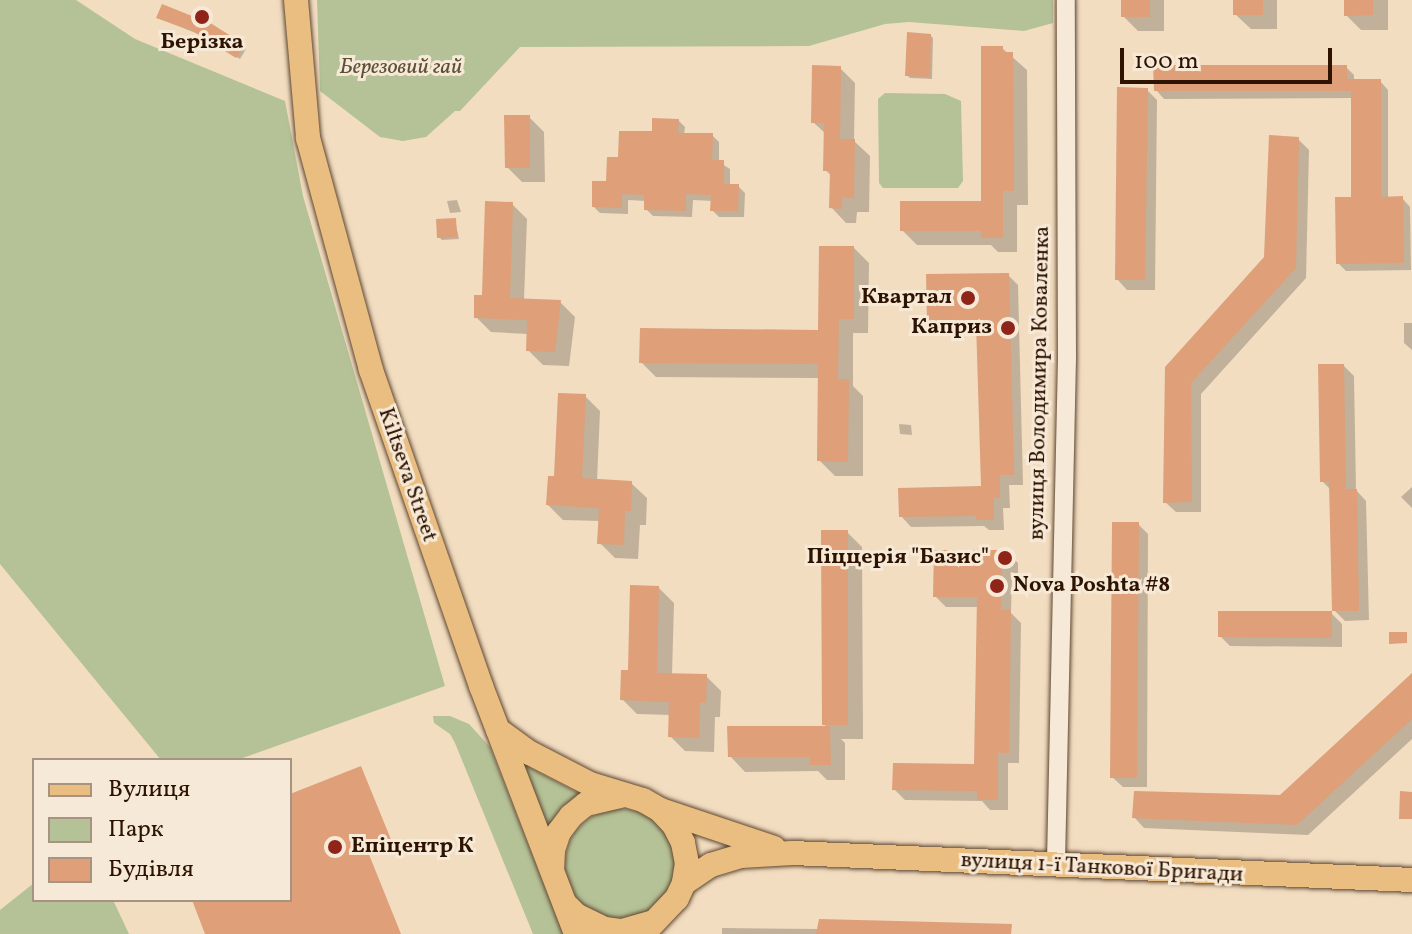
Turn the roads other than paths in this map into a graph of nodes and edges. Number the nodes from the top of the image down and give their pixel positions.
1 (296, 0) edge
2 (1066, 0) edge
3 (498, 730) junction
4 (624, 796) junction
5 (660, 810) junction
6 (792, 853) junction
7 (1056, 862) junction
8 (1412, 880) edge
9 (684, 883) junction
10 (556, 889) junction
11 (648, 928) edge
12 (576, 934) edge

1 - 3 main road, Kiltseva Street
2 - 7 street, вулиця Володимира Коваленка
3 - 4 main road
3 - 10 main road, Kiltseva Street
4 - 5 main road
4 - 10 main road
5 - 6 main road, вулиця 1-ї Танкової Бригади
5 - 9 main road
6 - 7 main road, вулиця 1-ї Танкової Бригади
6 - 9 main road, вулиця 1-ї Танкової Бригади
7 - 8 main road, вулиця 1-ї Танкової Бригади
9 - 11 main road
10 - 11 main road
10 - 12 main road, Kiltseva Street

